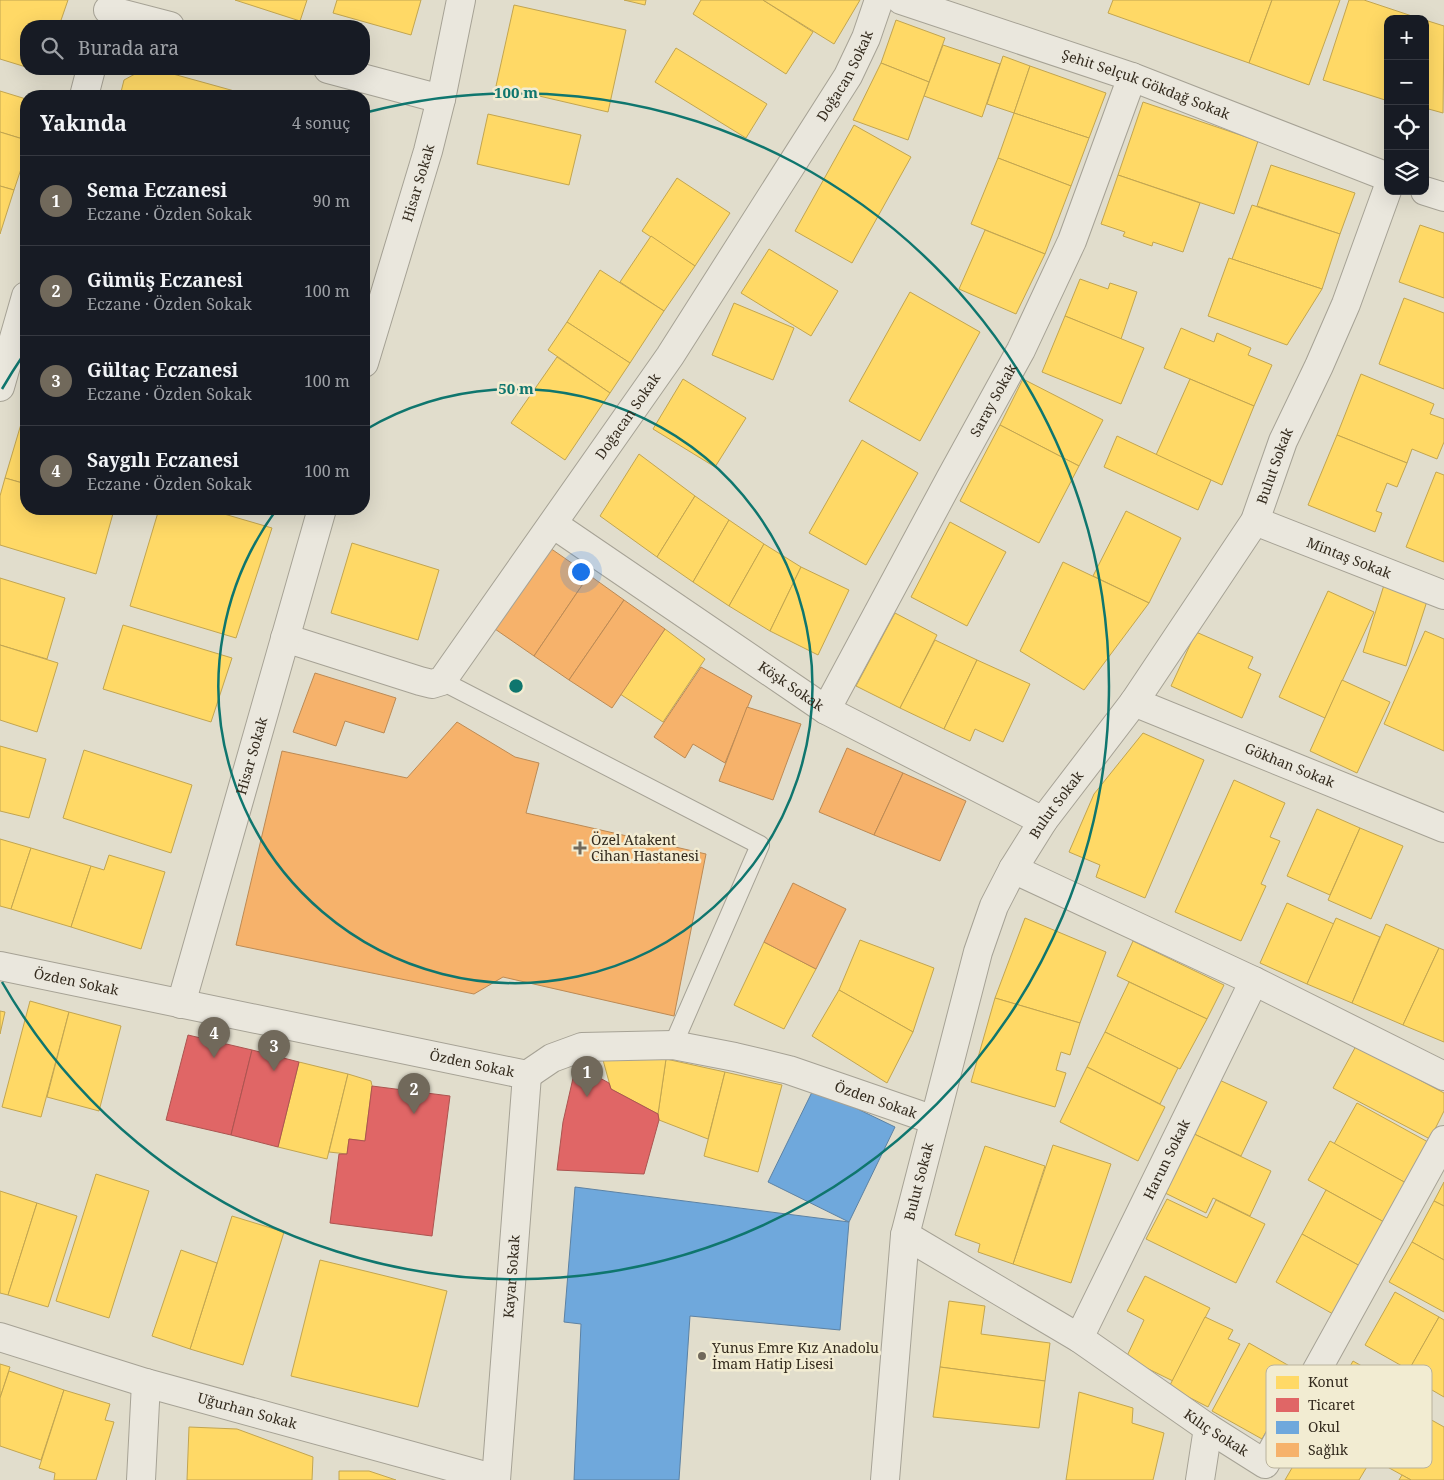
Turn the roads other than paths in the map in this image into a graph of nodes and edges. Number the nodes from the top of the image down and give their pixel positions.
1 (461, 0) edge
2 (879, 0) edge
3 (901, 0) edge
4 (107, 12) edge
5 (143, 20) edge
6 (89, 75) edge
7 (351, 75) edge
8 (1132, 77) junction
9 (86, 90) edge
10 (441, 99) junction
11 (1384, 175) edge
12 (1429, 192) edge
13 (1385, 195) edge
14 (1444, 197) edge
15 (20, 317) edge
16 (370, 343) edge
17 (0, 387) edge
18 (320, 515) edge
19 (1255, 521) junction
20 (553, 524) junction
21 (1444, 595) edge
22 (286, 638) junction
23 (442, 681) junction
24 (1134, 702) junction
25 (826, 710) junction
26 (1043, 821) junction
27 (1444, 828) edge
28 (1013, 869) junction
29 (0, 966) edge
30 (1254, 981) junction
31 (181, 1004) junction
32 (673, 1045) junction
33 (527, 1075) junction
34 (1444, 1076) edge
35 (934, 1120) junction
36 (1444, 1140) edge
37 (906, 1235) junction
38 (0, 1337) edge
39 (1079, 1338) junction
40 (1320, 1365) edge
41 (146, 1382) junction
42 (1208, 1428) junction
43 (1266, 1462) edge
44 (496, 1479) edge
45 (141, 1480) edge
46 (885, 1480) edge
47 (1200, 1480) edge

1 - 10 street, Hisar Sokak
2 - 20 street, Doğacan Sokak
3 - 8 street, Şehit Selçuk Gökdağ Sokak
4 - 5 street
6 - 9 street
7 - 10 street
8 - 11 street, Şehit Selçuk Gökdağ Sokak
8 - 25 street, Saray Sokak
10 - 16 street, Hisar Sokak
12 - 14 street
13 - 19 street, Bulut Sokak
15 - 17 street
18 - 22 street, Hisar Sokak
19 - 21 street, Mintaş Sokak
19 - 24 street, Bulut Sokak
20 - 23 street, Doğacan Sokak
20 - 25 street, Köşk Sokak
22 - 23 street
22 - 31 street, Hisar Sokak
23 - 32 lane
24 - 26 street, Bulut Sokak
24 - 27 street, Gökhan Sokak
25 - 26 street, Köşk Sokak
26 - 28 street, Bulut Sokak
28 - 30 street
28 - 35 street, Bulut Sokak
29 - 31 street, Özden Sokak
30 - 34 street
30 - 39 street, Harun Sokak
31 - 33 street, Özden Sokak
32 - 33 street, Özden Sokak
32 - 35 street, Özden Sokak
33 - 44 street, Kayar Sokak
35 - 37 street, Bulut Sokak
36 - 40 street, Kılıç Sokak
37 - 39 street, Kılıç Sokak
37 - 46 street, Bulut Sokak
38 - 41 street, Uğurhan Sokak
39 - 42 street, Kılıç Sokak
41 - 44 street, Uğurhan Sokak
41 - 45 street
42 - 43 street, Kılıç Sokak
42 - 47 street

